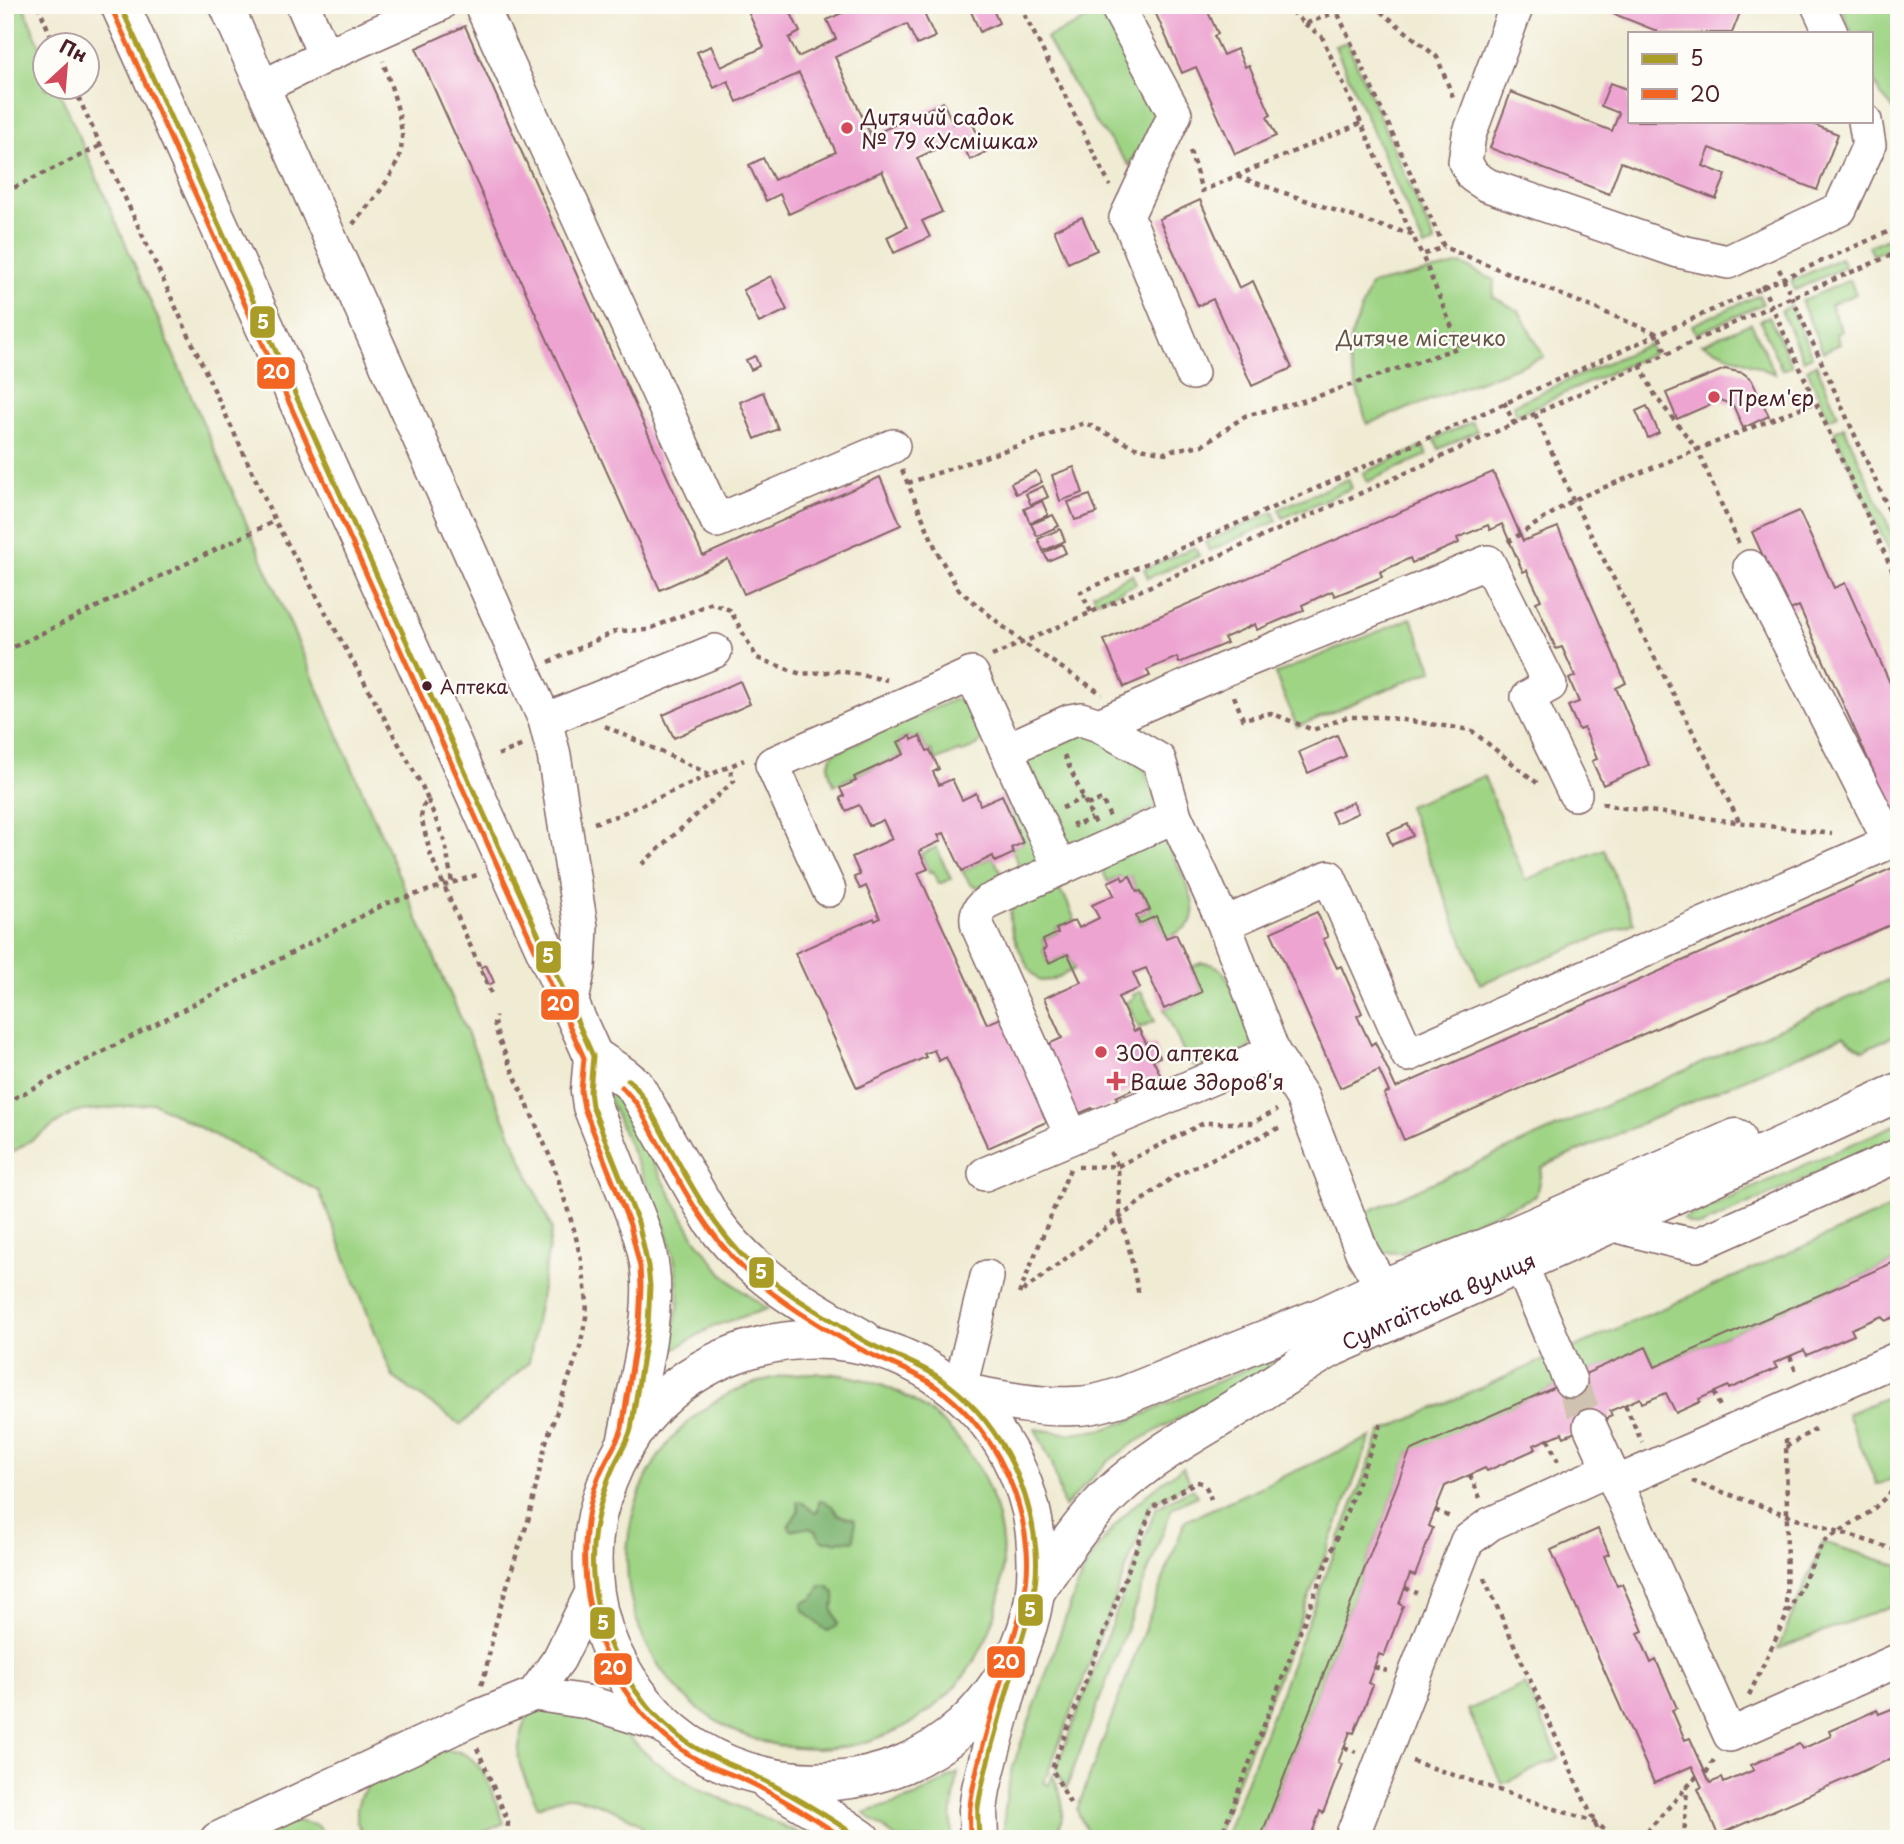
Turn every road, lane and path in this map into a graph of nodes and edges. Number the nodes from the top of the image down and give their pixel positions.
1 (38, 5) edge
2 (120, 5) edge
3 (226, 5) edge
4 (303, 5) edge
5 (439, 5) edge
6 (481, 5) edge
7 (1020, 5) edge
8 (1116, 5) edge
9 (1284, 5) edge
10 (1373, 5) edge
11 (1517, 5) edge
12 (1818, 5) edge
13 (1336, 12) dead end
14 (1305, 24) junction
15 (49, 32) edge
16 (1831, 32) edge
17 (374, 34) junction
18 (325, 56) junction
19 (262, 87) junction
20 (80, 102) edge
21 (1175, 114) junction
22 (1865, 122) edge
23 (1361, 123) junction
24 (1469, 135) junction
25 (100, 146) junction
26 (1236, 176) junction
27 (5, 192) edge
28 (1126, 218) junction
29 (353, 224) dead end
30 (1899, 227) edge
31 (1412, 234) junction
32 (1444, 247) dead end
33 (1899, 252) edge
34 (1746, 253) junction
35 (1422, 255) junction
36 (1763, 287) junction
37 (1792, 299) junction
38 (1771, 306) junction
39 (1640, 365) junction
40 (1192, 373) dead end
41 (1504, 402) junction
42 (1815, 402) junction
43 (1535, 414) junction
44 (1514, 424) junction
45 (892, 446) joint
46 (1697, 450) junction
47 (908, 484) junction
48 (1573, 500) junction
49 (275, 521) junction
50 (1899, 532) edge
51 (1488, 562) junction
52 (1750, 568) joint
53 (1899, 585) edge
54 (1091, 612) junction
55 (1022, 642) junction
56 (5, 651) edge
57 (715, 651) dead end
58 (989, 657) dead end
59 (557, 715) junction
60 (1109, 721) junction
61 (1053, 729) junction
62 (1006, 750) junction
63 (754, 756) dead end
64 (729, 767) junction
65 (711, 775) junction
66 (1575, 794) dead end
67 (428, 800) junction
68 (1086, 805) junction
69 (1066, 806) dead end
70 (1175, 816) junction
71 (1092, 818) junction
72 (1740, 823) dead end
73 (566, 831) junction
74 (642, 864) dead end
75 (507, 865) junction
76 (1060, 869) junction
77 (452, 883) junction
78 (444, 886) junction
79 (829, 890) dead end
80 (1224, 924) junction
81 (491, 993) dead end
82 (571, 1006) junction
83 (496, 1016) dead end
84 (1273, 1052) junction
85 (593, 1056) junction
86 (1899, 1066) edge
87 (1899, 1092) edge
88 (1296, 1100) junction
89 (5, 1103) edge
90 (1079, 1144) junction
91 (1899, 1155) edge
92 (1028, 1156) junction
93 (1118, 1166) junction
94 (985, 1174) dead end
95 (1120, 1217) junction
96 (1610, 1224) junction
97 (1520, 1263) junction
98 (987, 1277) dead end
99 (1383, 1288) junction
100 (1139, 1296) dead end
101 (876, 1347) junction
102 (1899, 1358) edge
103 (1570, 1381) tunnel mouth
104 (960, 1392) junction
105 (1625, 1405) dead end
106 (1786, 1407) junction
107 (1381, 1423) dead end
108 (1590, 1426) tunnel mouth
109 (1548, 1439) dead end
110 (627, 1441) junction
111 (1649, 1460) junction
112 (1563, 1471) dead end
113 (1470, 1475) dead end
114 (1613, 1476) junction
115 (1899, 1485) edge
116 (1211, 1499) dead end
117 (1485, 1509) dead end
118 (1787, 1515) junction
119 (1839, 1532) junction
120 (1467, 1541) junction
121 (1899, 1551) edge
122 (594, 1588) junction
123 (1035, 1592) junction
124 (1786, 1617) junction
125 (1018, 1652) junction
126 (1899, 1660) edge
127 (534, 1694) junction
128 (466, 1723) junction
129 (668, 1727) junction
130 (1730, 1735) junction
131 (1385, 1752) junction
132 (1706, 1773) dead end
133 (753, 1774) junction
134 (1697, 1776) dead end
135 (1687, 1787) junction
136 (1070, 1803) dead end
137 (1594, 1822) junction
138 (1899, 1829) edge
139 (1890, 1832) junction
140 (217, 1839) edge
141 (507, 1839) edge
142 (861, 1839) edge
143 (979, 1839) edge
144 (1220, 1839) edge
145 (1351, 1839) edge
146 (1602, 1839) edge
147 (1618, 1839) edge
148 (1640, 1839) edge
149 (1684, 1839) edge
150 (1876, 1839) edge
151 (1888, 1839) edge

1 - 15 path
2 - 75 main road
3 - 19 lane
4 - 18 lane
5 - 17 lane
6 - 45 lane
7 - 28 path
8 - 21 lane
9 - 14 path
10 - 24 path
11 - 24 lane
12 - 16 lane
13 - 14 path
14 - 23 path
17 - 18 lane
17 - 29 path
18 - 19 lane
19 - 59 lane
20 - 25 path
21 - 26 path
21 - 28 lane
22 - 34 lane
23 - 26 path
23 - 31 path
24 - 34 lane
25 - 27 path
25 - 49 path
26 - 31 path
28 - 40 lane
30 - 36 path
31 - 35 path
32 - 35 path
33 - 37 path
34 - 36 path
35 - 47 path
36 - 38 path
36 - 41 path
37 - 38 path
37 - 50 path
38 - 39 path
38 - 42 path
39 - 43 path
39 - 46 path
41 - 44 path
41 - 54 path
42 - 46 path
42 - 53 path
43 - 44 path
43 - 48 path
44 - 54 path
45 - 47 path
46 - 48 path
46 - 52 path
47 - 55 path
48 - 51 path
48 - 72 path
49 - 56 path
49 - 67 path
51 - 60 lane
51 - 66 lane
52 - 80 lane
54 - 55 path
55 - 58 path
55 - 60 path
57 - 59 lane
59 - 65 path
59 - 73 lane
60 - 61 lane
60 - 70 lane
61 - 62 lane
61 - 68 path
62 - 76 lane
62 - 79 lane
63 - 64 path
64 - 65 path
64 - 74 path
65 - 73 path
67 - 77 path
67 - 78 path
68 - 71 path
68 - 71 path
69 - 71 path
70 - 76 lane
70 - 80 lane
73 - 82 lane
75 - 77 path
75 - 82 main road
76 - 90 lane
77 - 78 path
78 - 81 path
78 - 89 path
80 - 84 lane
82 - 85 main road
83 - 128 path
84 - 88 lane
84 - 90 lane
85 - 101 main road
85 - 110 main road
86 - 99 main road, Сумгаїтська вулиця
87 - 96 main road, Сумгаїтська вулиця
88 - 93 path
88 - 95 path
88 - 99 lane
90 - 92 lane
90 - 92 path
90 - 93 path
90 - 93 path
90 - 95 path
91 - 96 lane
92 - 94 lane
93 - 95 path
95 - 100 path
96 - 97 main road, Сумгаїтська вулиця
97 - 103 lane
97 - 123 main road, Сумгаїтська вулиця
98 - 104 lane
99 - 104 main road, Сумгаїтська вулиця
101 - 104 main road
101 - 110 main road
102 - 106 lane
104 - 123 main road
105 - 111 path
106 - 111 lane
106 - 118 path
107 - 144 path
108 - 114 lane
109 - 112 path
110 - 122 main road
111 - 114 lane
111 - 118 path
113 - 117 path
114 - 120 lane
114 - 130 lane
115 - 119 path
116 - 136 path
118 - 119 path
118 - 124 path
119 - 121 path
119 - 124 path
120 - 131 lane
120 - 137 path
122 - 127 lane
122 - 129 main road
123 - 125 main road
124 - 130 path
125 - 133 main road
125 - 143 main road
126 - 130 lane
127 - 128 lane
127 - 129 lane
128 - 140 lane
128 - 141 path
129 - 133 main road
130 - 132 path
131 - 137 path
131 - 145 lane
133 - 142 main road
134 - 135 path
135 - 148 path
135 - 149 path
137 - 146 path
137 - 147 path
138 - 139 path
139 - 150 path
139 - 151 path

